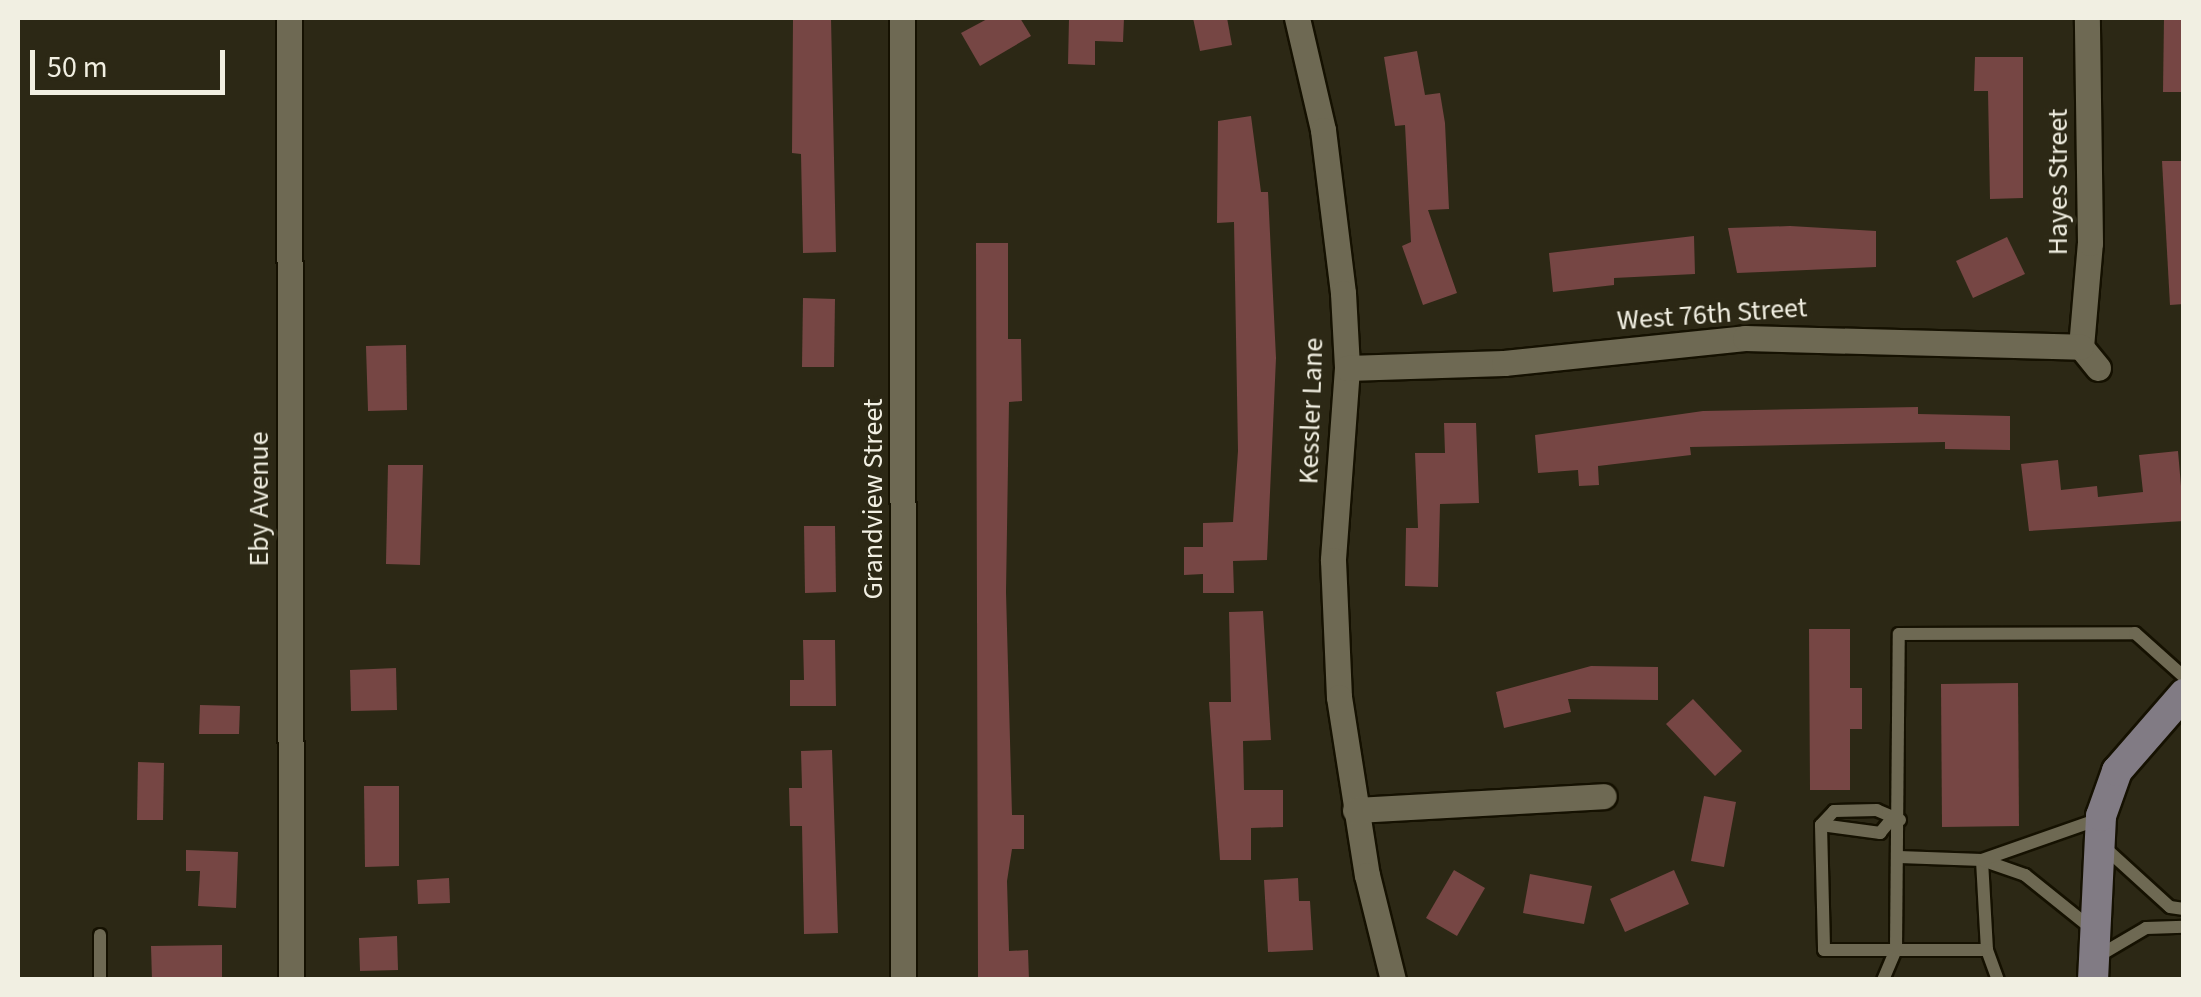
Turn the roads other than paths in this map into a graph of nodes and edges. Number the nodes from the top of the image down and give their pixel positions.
1 (288, 18) edge
2 (902, 18) edge
3 (1297, 18) edge
4 (2088, 18) edge
5 (2081, 347) junction
6 (1347, 368) junction
7 (2098, 368) dead end
8 (2184, 677) edge
9 (2184, 694) edge
10 (1604, 796) dead end
11 (1355, 810) junction
12 (1895, 820) junction
13 (1821, 825) junction
14 (2100, 829) junction
15 (1899, 857) junction
16 (1982, 860) junction
17 (2184, 909) edge
18 (2184, 928) edge
19 (100, 935) dead end
20 (1896, 950) junction
21 (1987, 950) junction
22 (2093, 956) edge
23 (100, 980) edge
24 (291, 980) edge
25 (904, 980) edge
26 (1393, 980) edge
27 (1883, 980) edge
28 (1998, 980) edge

1 - 24 street, Eby Avenue
2 - 25 street, Grandview Street
3 - 6 street, Kessler Lane
4 - 5 street, Hayes Street
5 - 6 street, West 76th Street
5 - 7 street
6 - 11 street, Kessler Lane
8 - 12 lane
9 - 14 street
10 - 11 street
11 - 26 street, Kessler Lane
12 - 13 lane
12 - 13 lane
12 - 15 lane
13 - 20 lane
14 - 16 lane
14 - 17 lane
14 - 22 street
15 - 16 lane
15 - 20 lane
16 - 21 lane
16 - 22 lane
18 - 22 lane
19 - 23 lane
20 - 21 lane
20 - 27 lane
21 - 28 lane

